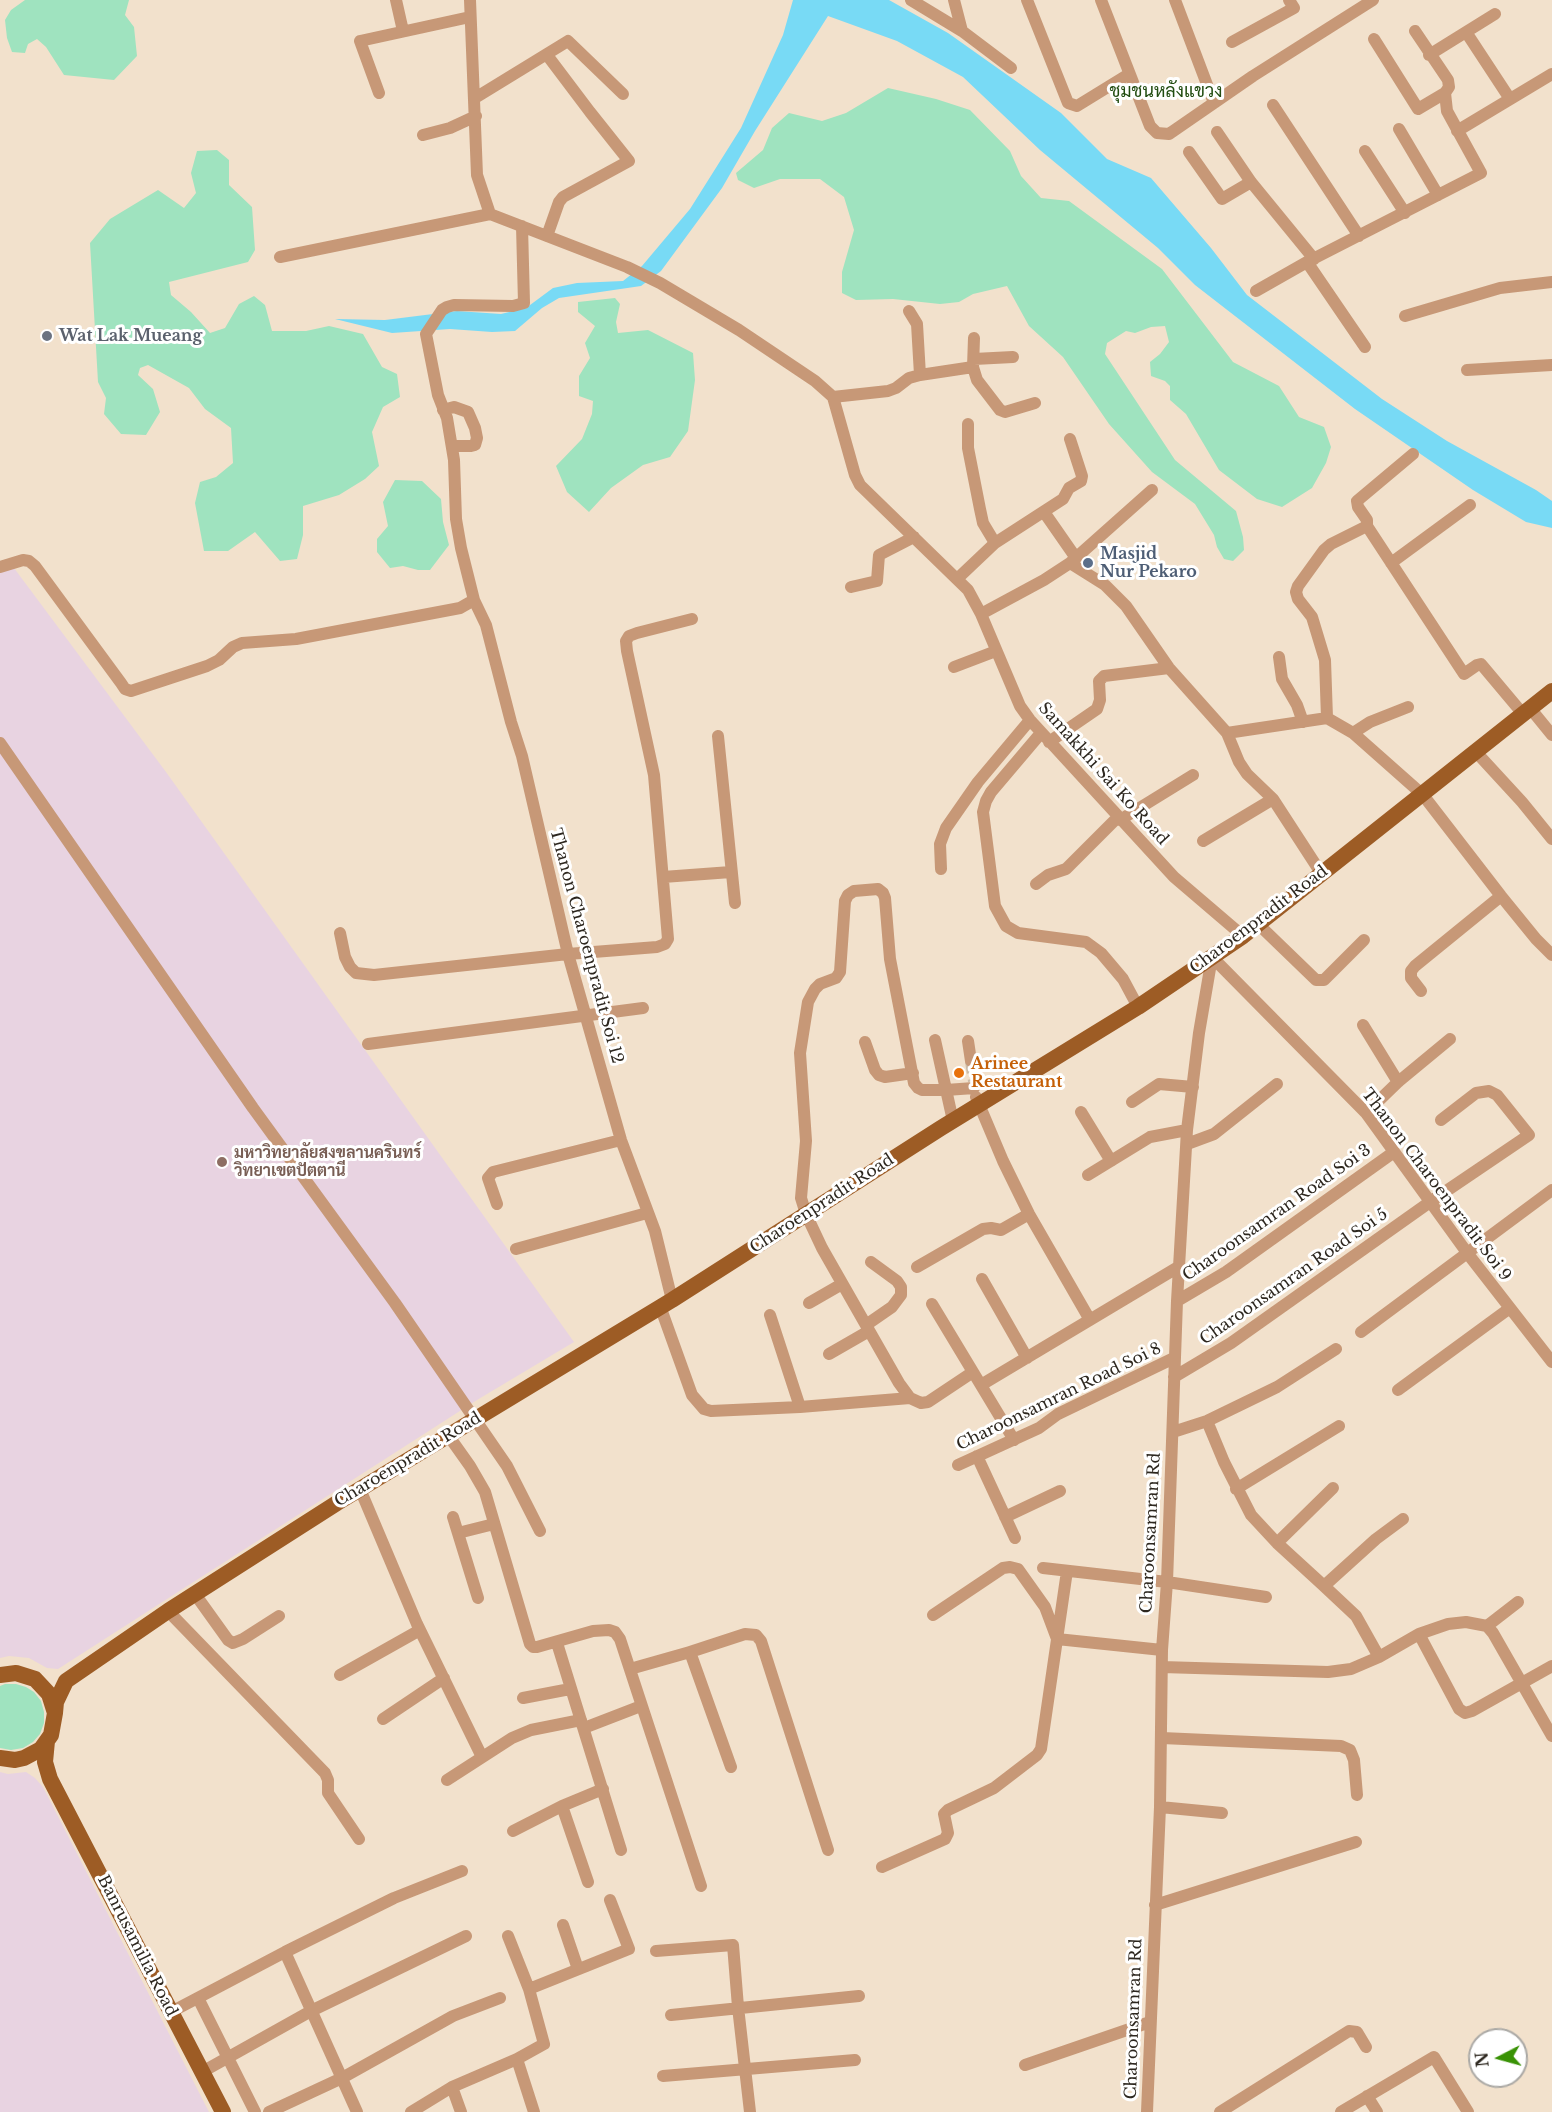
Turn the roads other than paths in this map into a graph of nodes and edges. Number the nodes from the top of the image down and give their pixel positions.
1 (396, 0) edge
2 (470, 0) edge
3 (911, 0) edge
4 (954, 0) edge
5 (1027, 0) edge
6 (1101, 0) edge
7 (1175, 0) edge
8 (1289, 0) edge
9 (1373, 0) edge
10 (1495, 14) dead end
11 (470, 16) junction
12 (403, 31) junction
13 (962, 31) junction
14 (1415, 31) dead end
15 (1466, 32) junction
16 (1374, 39) dead end
17 (1232, 42) dead end
18 (547, 55) junction
19 (1429, 55) junction
20 (1011, 68) dead end
21 (1129, 74) junction
22 (1552, 74) edge
23 (379, 93) dead end
24 (1445, 93) junction
25 (623, 94) dead end
26 (475, 98) junction
27 (1510, 99) junction
28 (1214, 103) junction
29 (1273, 105) dead end
30 (476, 116) junction
31 (1398, 129) dead end
32 (1457, 131) junction
33 (1216, 132) dead end
34 (423, 135) dead end
35 (1365, 151) dead end
36 (1189, 152) dead end
37 (1251, 182) junction
38 (1438, 195) junction
39 (1405, 213) junction
40 (490, 214) junction
41 (522, 226) junction
42 (547, 236) junction
43 (1359, 236) junction
44 (280, 257) dead end
45 (1311, 261) junction
46 (1552, 282) edge
47 (1256, 291) dead end
48 (909, 311) dead end
49 (1405, 316) dead end
50 (974, 338) dead end
51 (1365, 347) dead end
52 (1013, 357) dead end
53 (973, 363) junction
54 (1552, 365) edge
55 (1467, 370) dead end
56 (920, 375) junction
57 (833, 397) junction
58 (1035, 403) dead end
59 (443, 410) junction
60 (968, 424) dead end
61 (1071, 439) dead end
62 (452, 446) junction
63 (1413, 454) dead end
64 (1152, 490) dead end
65 (1470, 505) dead end
66 (1044, 512) junction
67 (1367, 526) junction
68 (914, 537) junction
69 (995, 543) junction
70 (1073, 560) junction
71 (1391, 563) junction
72 (0, 567) edge
73 (957, 579) junction
74 (851, 587) dead end
75 (474, 600) junction
76 (981, 614) junction
77 (692, 619) dead end
78 (996, 651) junction
79 (1279, 657) dead end
80 (954, 667) dead end
81 (1169, 668) junction
82 (1552, 691) edge
83 (1408, 707) dead end
84 (1527, 711) junction
85 (1327, 718) junction
86 (1030, 720) junction
87 (1303, 722) junction
88 (1227, 733) junction
89 (1353, 733) junction
90 (1552, 735) edge
91 (718, 736) dead end
92 (1046, 737) junction
93 (0, 743) edge
94 (1476, 752) junction
95 (1193, 775) dead end
96 (1423, 795) junction
97 (1273, 799) junction
98 (1119, 818) junction
99 (1552, 839) edge
100 (1203, 841) dead end
101 (941, 869) dead end
102 (731, 872) junction
103 (1321, 873) junction
104 (663, 877) junction
105 (1036, 884) dead end
106 (1501, 896) junction
107 (735, 903) dead end
108 (1258, 924) junction
109 (340, 933) dead end
110 (1243, 936) junction
111 (1364, 940) dead end
112 (568, 954) junction
113 (1552, 955) edge
114 (1212, 957) junction
115 (1421, 991) dead end
116 (1138, 1007) junction
117 (643, 1008) dead end
118 (586, 1014) junction
119 (1363, 1025) dead end
120 (1450, 1039) dead end
121 (935, 1040) dead end
122 (968, 1041) dead end
123 (866, 1042) dead end
124 (368, 1044) dead end
125 (971, 1061) tunnel mouth
126 (913, 1073) junction
127 (1398, 1082) junction
128 (1277, 1084) dead end
129 (1193, 1087) junction
130 (946, 1090) junction
131 (1132, 1102) dead end
132 (978, 1106) junction
133 (1081, 1112) dead end
134 (1366, 1113) junction
135 (1441, 1120) dead end
136 (953, 1121) junction
137 (1187, 1130) junction
138 (621, 1140) junction
139 (1187, 1144) junction
140 (1394, 1152) junction
141 (1111, 1161) junction
142 (1088, 1175) dead end
143 (1552, 1190) edge
144 (1430, 1202) junction
145 (497, 1204) dead end
146 (647, 1213) junction
147 (806, 1214) junction
148 (1029, 1214) junction
149 (516, 1249) dead end
150 (1468, 1254) junction
151 (871, 1262) dead end
152 (1180, 1266) junction
153 (917, 1267) dead end
154 (982, 1279) dead end
155 (842, 1284) junction
156 (1177, 1301) junction
157 (666, 1303) junction
158 (809, 1303) dead end
159 (932, 1304) dead end
160 (1510, 1308) junction
161 (770, 1315) dead end
162 (1090, 1320) junction
163 (867, 1328) junction
164 (1362, 1332) dead end
165 (1336, 1349) dead end
166 (829, 1354) dead end
167 (1027, 1358) junction
168 (1174, 1358) junction
169 (1552, 1362) edge
170 (973, 1372) junction
171 (1174, 1377) junction
172 (981, 1385) junction
173 (1398, 1390) dead end
174 (910, 1398) junction
175 (800, 1407) junction
176 (474, 1420) junction
177 (1207, 1421) junction
178 (1339, 1426) dead end
179 (1173, 1432) junction
180 (448, 1435) junction
181 (1014, 1440) junction
182 (977, 1456) junction
183 (958, 1465) dead end
184 (1333, 1488) dead end
185 (360, 1489) junction
186 (1236, 1489) junction
187 (1060, 1491) dead end
188 (453, 1517) dead end
189 (1005, 1517) junction
190 (1403, 1519) dead end
191 (495, 1524) junction
192 (540, 1531) dead end
193 (458, 1533) junction
194 (1015, 1538) dead end
195 (1277, 1543) junction
196 (1043, 1568) dead end
197 (1067, 1571) junction
198 (1167, 1582) junction
199 (1324, 1586) junction
200 (195, 1594) junction
201 (1266, 1597) dead end
202 (478, 1598) dead end
203 (1518, 1602) dead end
204 (168, 1611) junction
205 (933, 1615) dead end
206 (279, 1616) dead end
207 (1487, 1626) junction
208 (420, 1630) junction
209 (1419, 1634) junction
210 (1057, 1639) junction
211 (556, 1643) junction
212 (1162, 1650) junction
213 (690, 1652) junction
214 (1379, 1658) junction
215 (1552, 1666) edge
216 (1162, 1667) junction
217 (630, 1669) junction
218 (2, 1673) edge
219 (340, 1675) dead end
220 (444, 1678) junction
221 (35, 1679) junction
222 (66, 1681) junction
223 (1522, 1683) junction
224 (570, 1689) junction
225 (523, 1698) dead end
226 (641, 1706) junction
227 (55, 1713) junction
228 (383, 1719) dead end
229 (582, 1724) junction
230 (1552, 1736) edge
231 (1162, 1738) junction
232 (47, 1742) junction
233 (482, 1757) junction
234 (7, 1759) edge
235 (730, 1767) dead end
236 (50, 1779) junction
237 (447, 1780) dead end
238 (603, 1790) junction
239 (1357, 1795) dead end
240 (562, 1806) junction
241 (1160, 1807) junction
242 (1222, 1813) dead end
243 (513, 1831) dead end
244 (359, 1839) dead end
245 (1356, 1842) dead end
246 (621, 1850) dead end
247 (828, 1850) dead end
248 (882, 1868) dead end
249 (462, 1871) dead end
250 (588, 1882) dead end
251 (701, 1886) dead end
252 (610, 1899) dead end
253 (1155, 1905) junction
254 (563, 1925) dead end
255 (466, 1936) dead end
256 (508, 1936) dead end
257 (656, 1951) dead end
258 (285, 1952) junction
259 (578, 1970) junction
260 (529, 1989) junction
261 (859, 1996) dead end
262 (198, 1998) junction
263 (500, 1998) dead end
264 (738, 2007) junction
265 (311, 2011) junction
266 (171, 2012) junction
267 (671, 2015) dead end
268 (1150, 2022) junction
269 (1366, 2047) dead end
270 (228, 2058) junction
271 (517, 2059) junction
272 (855, 2060) dead end
273 (1025, 2065) dead end
274 (745, 2069) junction
275 (202, 2072) junction
276 (663, 2076) dead end
277 (342, 2079) junction
278 (452, 2087) junction
279 (1367, 2096) junction
280 (223, 2112) edge
281 (255, 2112) edge
282 (269, 2112) edge
283 (357, 2112) edge
284 (411, 2112) edge
285 (461, 2112) edge
286 (534, 2112) edge
287 (750, 2112) edge
288 (1147, 2112) edge
289 (1220, 2112) edge
290 (1341, 2112) edge
291 (1377, 2112) edge
292 (1468, 2112) edge

1 - 12 street
2 - 11 street
3 - 13 street
4 - 13 street
5 - 21 street
6 - 21 street
7 - 28 street
8 - 17 street
9 - 28 street
10 - 15 street
11 - 12 street
11 - 26 street
12 - 23 street
13 - 20 street
14 - 19 street
15 - 19 street
15 - 27 street
16 - 24 street
18 - 25 street
18 - 26 street
18 - 42 street
19 - 24 street
21 - 28 street
22 - 27 street
24 - 32 street
26 - 30 street
27 - 32 street
29 - 43 street
30 - 34 street
30 - 40 street
31 - 38 street
32 - 38 street
33 - 37 street
35 - 39 street
36 - 37 street
37 - 45 street
38 - 39 street
39 - 43 street
40 - 41 street
40 - 44 street
41 - 42 street
41 - 59 street, Thanon Charoenpradit Soi 12
42 - 57 street
43 - 45 street
45 - 47 street
45 - 51 street
46 - 49 street
48 - 56 street
50 - 53 street
52 - 53 street
53 - 56 street
53 - 58 street
54 - 55 street
56 - 57 street
57 - 68 street, Samakkhi Sai Ko Road
59 - 62 street, Thanon Charoenpradit Soi 12
59 - 62 street
60 - 69 street
61 - 66 street
62 - 75 street, Thanon Charoenpradit Soi 12
63 - 67 street
64 - 70 street
65 - 71 street
66 - 69 street
66 - 70 street
67 - 71 street
67 - 85 street
68 - 73 street, Samakkhi Sai Ko Road
68 - 74 street
69 - 73 street
70 - 76 street
70 - 81 street
71 - 84 street
72 - 75 street
73 - 76 street, Samakkhi Sai Ko Road
75 - 112 street, Thanon Charoenpradit Soi 12
76 - 78 street, Samakkhi Sai Ko Road
77 - 104 street
78 - 80 street
78 - 86 street, Samakkhi Sai Ko Road
79 - 87 street
81 - 88 street
81 - 92 street
82 - 84 main road, Charoenpradit Road
83 - 89 street
84 - 90 street
84 - 94 main road, Charoenpradit Road
85 - 87 street
85 - 89 street
86 - 92 street, Samakkhi Sai Ko Road
86 - 101 street
87 - 88 street
88 - 97 street
89 - 96 street
91 - 102 street
92 - 98 street, Samakkhi Sai Ko Road
92 - 116 street
93 - 176 street
94 - 96 main road, Charoenpradit Road
94 - 99 street
95 - 98 street
96 - 103 main road, Charoenpradit Road
96 - 106 street
97 - 100 street
97 - 103 street
98 - 105 street
98 - 110 street, Samakkhi Sai Ko Road
102 - 104 street
102 - 107 street
103 - 108 main road, Charoenpradit Road
104 - 112 street
106 - 113 street
106 - 115 street
108 - 110 main road, Charoenpradit Road
108 - 111 street
109 - 112 street
110 - 114 main road, Charoenpradit Road
112 - 118 street, Thanon Charoenpradit Soi 12
114 - 116 main road, Charoenpradit Road
114 - 129 street, Charoonsamran Rd
114 - 134 street, Thanon Charoenpradit Soi 9
116 - 132 main road, Charoenpradit Road
117 - 118 street
118 - 124 street
118 - 138 street, Thanon Charoenpradit Soi 12
119 - 127 street
120 - 127 street
121 - 130 street
122 - 125 street
123 - 126 street
126 - 130 street
126 - 147 street
127 - 134 street
128 - 139 street
129 - 131 street
129 - 137 street, Charoonsamran Rd
130 - 132 street
130 - 136 street
132 - 136 main road, Charoenpradit Road
132 - 148 street
133 - 141 street
134 - 140 street, Thanon Charoenpradit Soi 9
135 - 144 street, Charoonsamran Road Soi 5
136 - 147 main road, Charoenpradit Road
137 - 139 street, Charoonsamran Rd
137 - 141 street
138 - 145 street
138 - 146 street, Thanon Charoenpradit Soi 12
139 - 152 street, Charoonsamran Rd
140 - 144 street, Thanon Charoenpradit Soi 9
140 - 156 street, Charoonsamran Road Soi 3
141 - 142 street
143 - 150 street
144 - 150 street, Thanon Charoenpradit Soi 9
144 - 171 street, Charoonsamran Road Soi 5
146 - 149 street
146 - 157 street, Thanon Charoenpradit Soi 12
147 - 155 street
147 - 157 main road, Charoenpradit Road
148 - 153 street
148 - 162 street
150 - 160 street, Thanon Charoenpradit Soi 9
150 - 164 street
151 - 163 street
152 - 156 street, Charoonsamran Rd
152 - 162 street
154 - 167 street
155 - 158 street
155 - 163 street
156 - 168 street, Charoonsamran Rd
157 - 175 street, Thanon Charoenpradit Soi 12
157 - 176 main road, Charoenpradit Road
159 - 170 street
160 - 169 street, Thanon Charoenpradit Soi 9
160 - 173 street
161 - 175 street
162 - 167 street
163 - 166 street
163 - 174 street
165 - 177 street
167 - 172 street
168 - 171 street, Charoonsamran Rd
168 - 181 street, Charoonsamran Road Soi 8
170 - 172 street
170 - 174 street
171 - 179 street, Charoonsamran Rd
172 - 181 street
174 - 175 street
176 - 180 main road, Charoenpradit Road
176 - 192 street
177 - 179 street
177 - 186 street
178 - 186 street
179 - 198 street, Charoonsamran Rd
180 - 185 main road, Charoenpradit Road
180 - 191 street
181 - 182 street, Charoonsamran Road Soi 8
182 - 183 street, Charoonsamran Road Soi 8
182 - 189 street
184 - 195 street
185 - 200 main road, Charoenpradit Road
185 - 208 street
186 - 195 street
187 - 189 street
188 - 193 street
189 - 194 street
190 - 199 street
191 - 193 street
191 - 211 street
193 - 202 street
195 - 199 street
196 - 197 street
197 - 198 street
197 - 210 street
198 - 201 street
198 - 212 street, Charoonsamran Rd
199 - 214 street
200 - 204 main road, Charoenpradit Road
200 - 206 street
203 - 207 street
204 - 222 main road, Charoenpradit Road
204 - 244 street
205 - 210 street
207 - 209 street
207 - 223 street
208 - 219 street
208 - 220 street
209 - 214 street
209 - 223 street
210 - 212 street
210 - 248 street
211 - 217 street
211 - 224 street
212 - 216 street, Charoonsamran Rd
213 - 217 street
213 - 235 street
213 - 247 street
214 - 216 street
215 - 223 street
216 - 231 street, Charoonsamran Rd
217 - 226 street
218 - 221 main road
220 - 228 street
220 - 233 street
221 - 222 main road
221 - 227 main road
222 - 227 main road
223 - 230 street
224 - 225 street
224 - 229 street
226 - 229 street
226 - 251 street
227 - 232 main road, Banrusamilia Road
229 - 233 street
229 - 238 street
231 - 239 street
231 - 241 street, Charoonsamran Rd
232 - 234 main road
232 - 236 main road, Banrusamilia Road
233 - 237 street
234 - 236 main road
236 - 266 main road, Banrusamilia Road
238 - 240 street
238 - 246 street
240 - 243 street
240 - 250 street
241 - 242 street
241 - 253 street, Charoonsamran Rd
245 - 253 street
249 - 258 street
252 - 259 street
253 - 268 street, Charoonsamran Rd
254 - 259 street
255 - 265 street
256 - 260 street
257 - 264 street
258 - 262 street
258 - 265 street
259 - 260 street
260 - 271 street
261 - 264 street
262 - 266 street
262 - 270 street
263 - 277 street
264 - 267 street
264 - 274 street
265 - 270 street
265 - 277 street
266 - 275 main road, Banrusamilia Road
268 - 273 street
268 - 288 street, Charoonsamran Rd
269 - 289 street
270 - 275 street
270 - 281 street
271 - 278 street
271 - 286 street
272 - 274 street
274 - 276 street
274 - 287 street
275 - 280 main road, Banrusamilia Road
277 - 282 street
277 - 283 street
278 - 284 street
278 - 285 street
279 - 290 street
279 - 291 street
279 - 292 street

